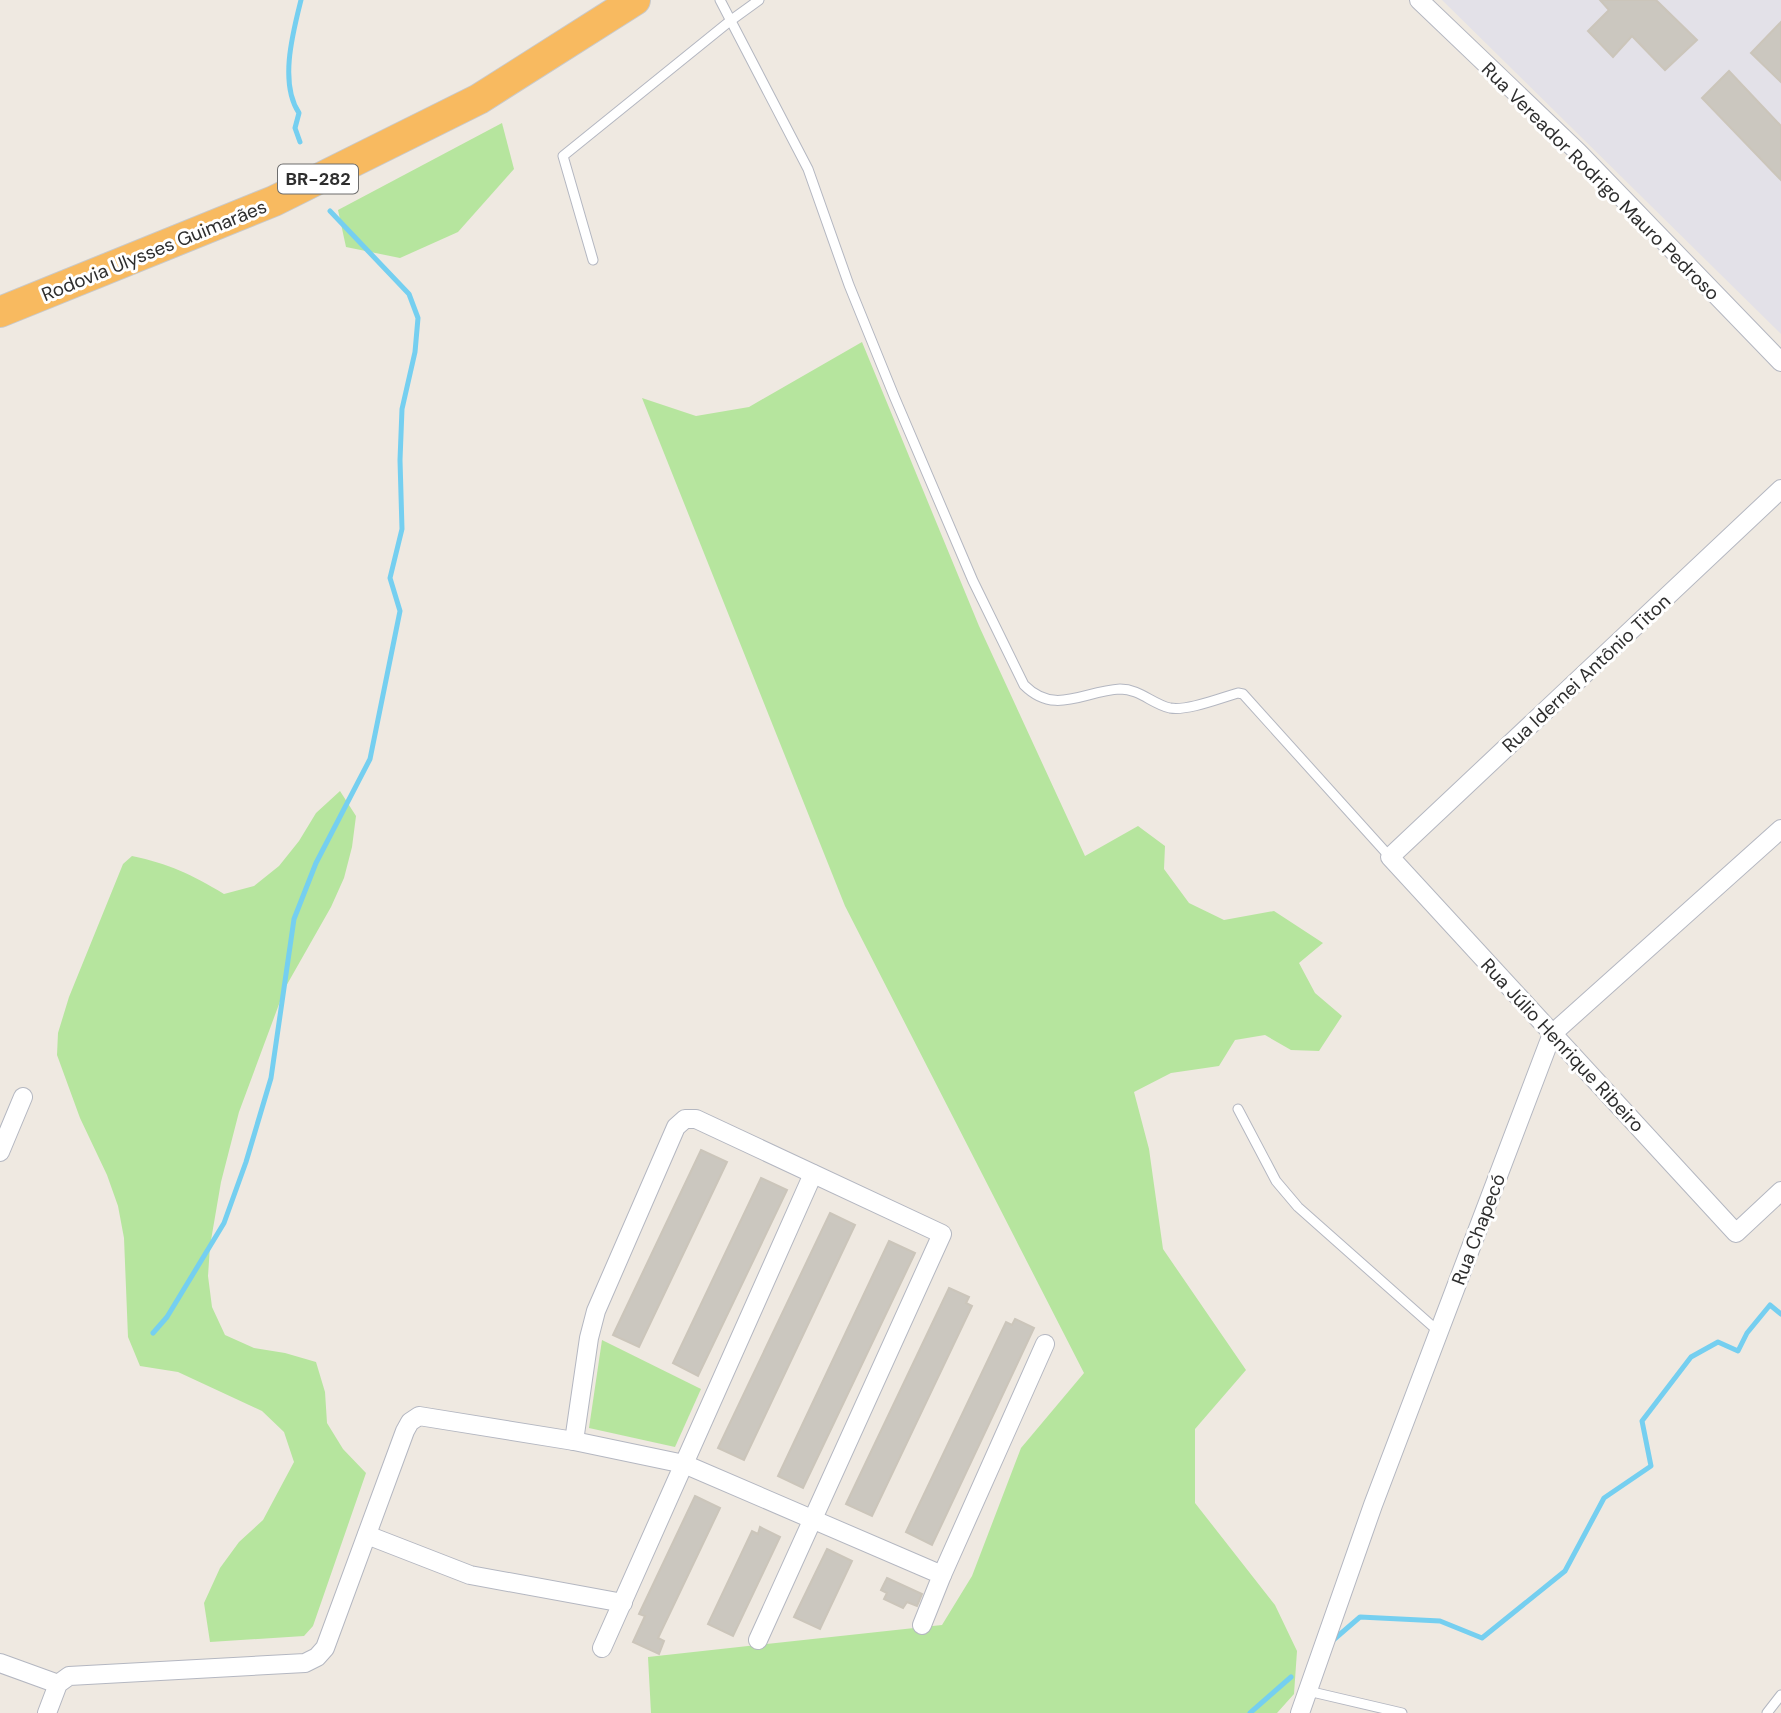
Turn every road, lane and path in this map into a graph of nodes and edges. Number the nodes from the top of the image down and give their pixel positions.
1 (635, 0) edge
2 (720, 0) edge
3 (759, 0) edge
4 (1419, 0) edge
5 (730, 20) junction
6 (593, 260) dead end
7 (0, 312) edge
8 (1781, 362) edge
9 (1781, 489) edge
10 (1781, 829) edge
11 (1390, 857) junction
12 (1552, 1034) junction
13 (23, 1097) dead end
14 (1238, 1109) dead end
15 (2, 1142) edge
16 (814, 1174) junction
17 (1781, 1191) edge
18 (1440, 1332) junction
19 (1045, 1343) dead end
20 (575, 1441) junction
21 (684, 1464) junction
22 (814, 1519) junction
23 (367, 1535) junction
24 (942, 1575) junction
25 (622, 1603) junction
26 (922, 1625) dead end
27 (758, 1640) dead end
28 (602, 1648) dead end
29 (0, 1663) edge
30 (58, 1684) junction
31 (1308, 1691) junction
32 (1781, 1695) edge
33 (47, 1713) edge
34 (1300, 1713) edge
35 (1402, 1713) edge
36 (1767, 1713) edge

1 - 7 highway, Rodovia Ulysses Guimarães / BR-282
2 - 5 lane
3 - 5 lane
4 - 8 street, Rua Vereador Rodrigo Mauro Pedroso
5 - 6 lane
5 - 11 lane
9 - 11 street, Rua Idernei Antônio Titon
10 - 12 street, Rua Chapecó
11 - 12 street, Rua Júlio Henrique Ribeiro
12 - 17 street, Rua Júlio Henrique Ribeiro
12 - 18 street, Rua Chapecó
13 - 15 street
14 - 18 lane
16 - 20 street
16 - 21 street
16 - 22 street
18 - 31 street, Rua Chapecó
19 - 24 street
20 - 21 street
20 - 23 street
21 - 22 street
21 - 25 street
22 - 24 street
22 - 27 street
23 - 25 street
23 - 30 street
24 - 26 street
25 - 28 street
29 - 30 street
30 - 33 street
31 - 34 street, Rua Chapecó
31 - 35 lane
32 - 36 lane

